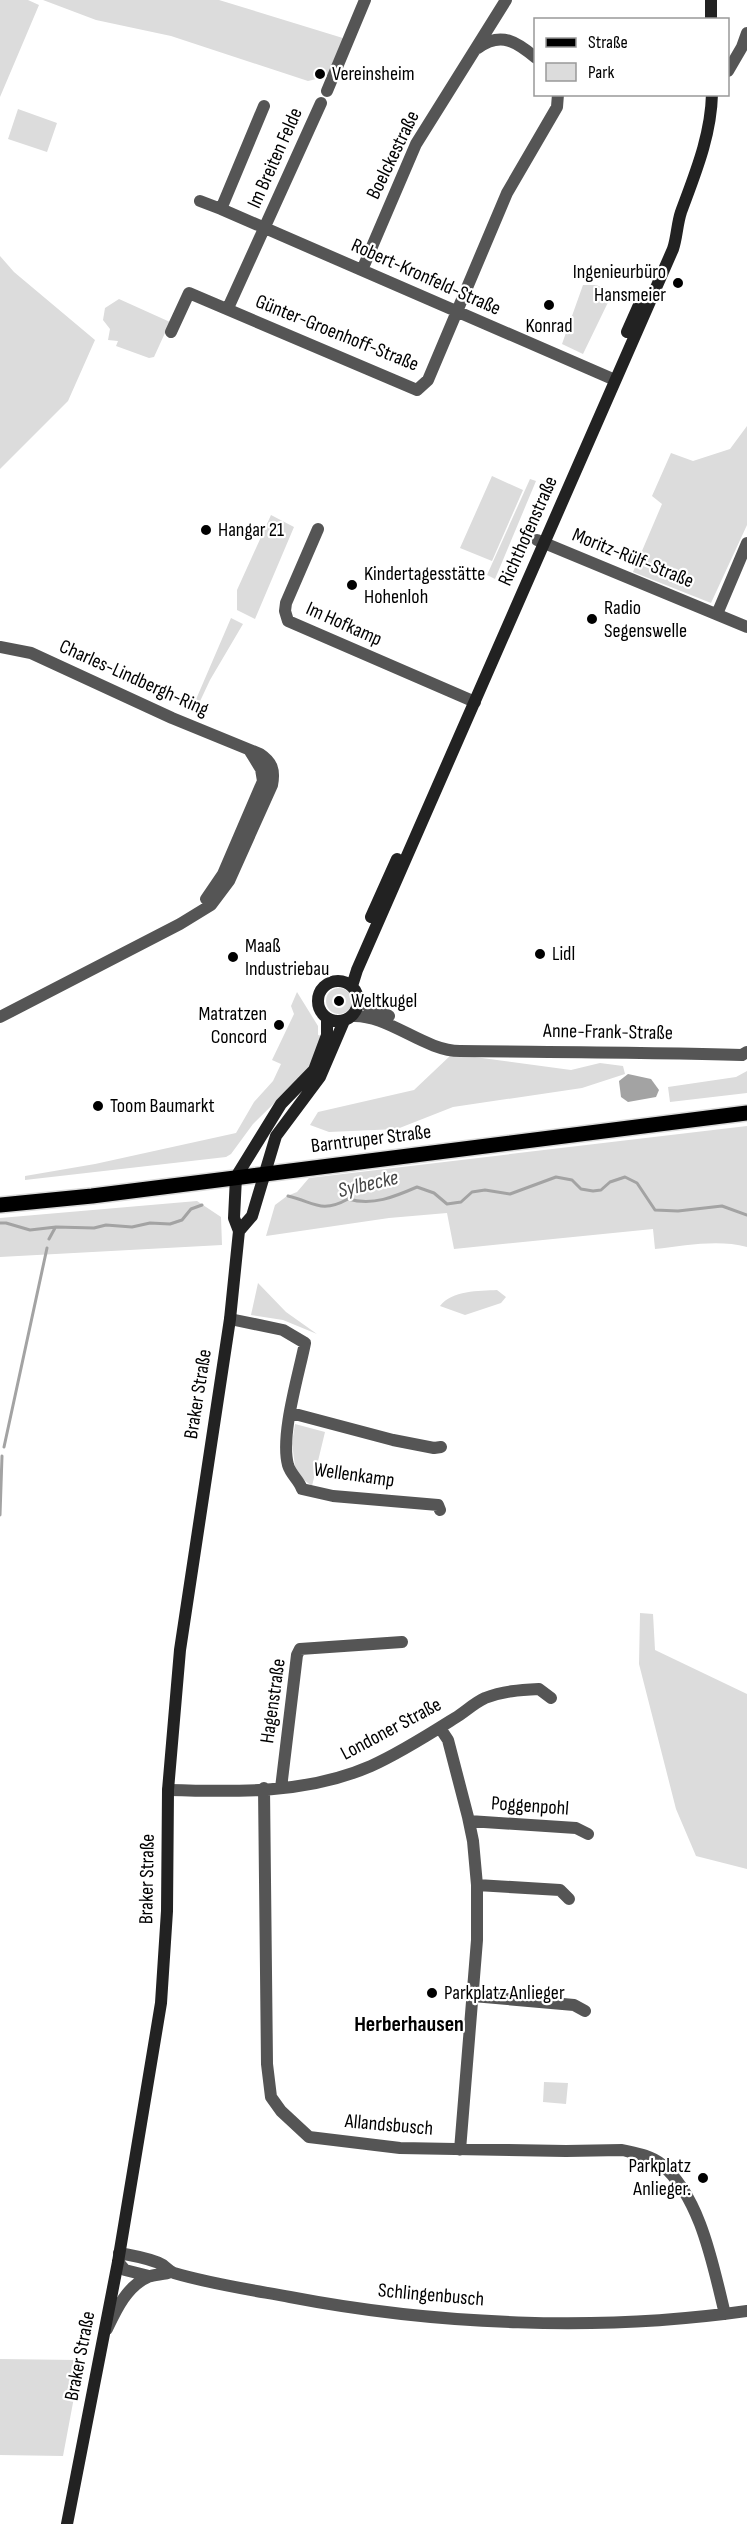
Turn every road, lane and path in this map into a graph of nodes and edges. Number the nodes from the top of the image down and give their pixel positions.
1 (365, 0) edge
2 (506, 0) edge
3 (711, 0) edge
4 (711, 18) edge
5 (747, 33) edge
6 (475, 51) junction
7 (534, 56) edge
8 (729, 69) edge
9 (327, 91) dead end
10 (558, 96) edge
11 (712, 96) edge
12 (321, 103) dead end
13 (264, 106) dead end
14 (200, 201) dead end
15 (221, 209) junction
16 (264, 229) junction
17 (362, 270) junction
18 (228, 308) junction
19 (456, 312) junction
20 (171, 332) dead end
21 (612, 378) junction
22 (318, 529) dead end
23 (541, 541) junction
24 (747, 543) edge
25 (717, 614) junction
26 (747, 627) edge
27 (0, 647) edge
28 (471, 701) junction
29 (351, 988) junction
30 (0, 1017) edge
31 (327, 1018) junction
32 (348, 1018) junction
33 (467, 1049) junction
34 (747, 1052) edge
35 (747, 1113) edge
36 (263, 1173) junction
37 (236, 1177) junction
38 (0, 1205) edge
39 (239, 1231) junction
40 (230, 1319) junction
41 (291, 1413) junction
42 (441, 1447) dead end
43 (440, 1510) dead end
44 (402, 1642) dead end
45 (551, 1698) dead end
46 (440, 1728) junction
47 (264, 1788) junction
48 (281, 1788) junction
49 (168, 1790) junction
50 (469, 1821) junction
51 (588, 1834) dead end
52 (477, 1885) junction
53 (569, 1899) dead end
54 (472, 1996) junction
55 (585, 2011) dead end
56 (460, 2150) junction
57 (118, 2258) junction
58 (171, 2272) junction
59 (149, 2276) junction
60 (747, 2311) edge
61 (725, 2314) junction
62 (104, 2334) junction
63 (67, 2524) edge

1 - 9 street
2 - 6 street, Boelckestraße
3 - 4 street
5 - 8 street
6 - 7 street
6 - 17 street, Boelckestraße
10 - 19 street
11 - 21 street, Richthofenstraße
12 - 16 street, Im Breiten Felde
13 - 15 street
14 - 15 street, Robert-Kronfeld-Straße
15 - 16 street, Robert-Kronfeld-Straße
16 - 17 street, Robert-Kronfeld-Straße
16 - 18 street, Günter-Groenhoff-Straße
17 - 19 street, Robert-Kronfeld-Straße
18 - 19 street, Günter-Groenhoff-Straße
18 - 20 street, Günter-Groenhoff-Straße
19 - 21 street, Robert-Kronfeld-Straße
21 - 23 street, Richthofenstraße
22 - 28 street, Im Hofkamp
23 - 25 street, Moritz-Rülf-Straße
23 - 28 street, Richthofenstraße
24 - 25 street
25 - 26 street, Moritz-Rülf-Straße
27 - 30 street, Charles-Lindbergh-Ring
28 - 29 street, Richthofenstraße
29 - 31 street
29 - 32 street
29 - 33 street, Anne-Frank-Straße
31 - 32 street
31 - 37 street
32 - 33 street, Anne-Frank-Straße
32 - 36 street
33 - 34 street, Anne-Frank-Straße
35 - 36 main road, Barntruper Straße
36 - 37 main road, Barntruper Straße
36 - 39 street, Braker Straße
37 - 38 main road, Barntruper Straße
37 - 39 street, Braker Straße
39 - 40 street, Braker Straße
40 - 41 street, Wellenkamp
40 - 49 street, Braker Straße
41 - 42 street, Wellenkamp
41 - 43 street, Wellenkamp
44 - 48 street, Hagenstraße
45 - 46 street, Londoner Straße
46 - 48 street, Londoner Straße
46 - 50 street, Poggenpohl
47 - 48 street, Londoner Straße
47 - 49 street, Londoner Straße
47 - 56 street, Allandsbusch
49 - 57 street, Braker Straße
50 - 51 street, Poggenpohl
50 - 52 street, Poggenpohl
52 - 53 street
52 - 54 street, Poggenpohl
54 - 55 street
54 - 56 street, Poggenpohl
56 - 61 street, Allandsbusch
57 - 58 street, Schlingenbusch
57 - 59 street
57 - 62 street, Braker Straße
58 - 59 street
58 - 61 street, Schlingenbusch
59 - 62 street
60 - 61 street, Schlingenbusch
62 - 63 street, Braker Straße

